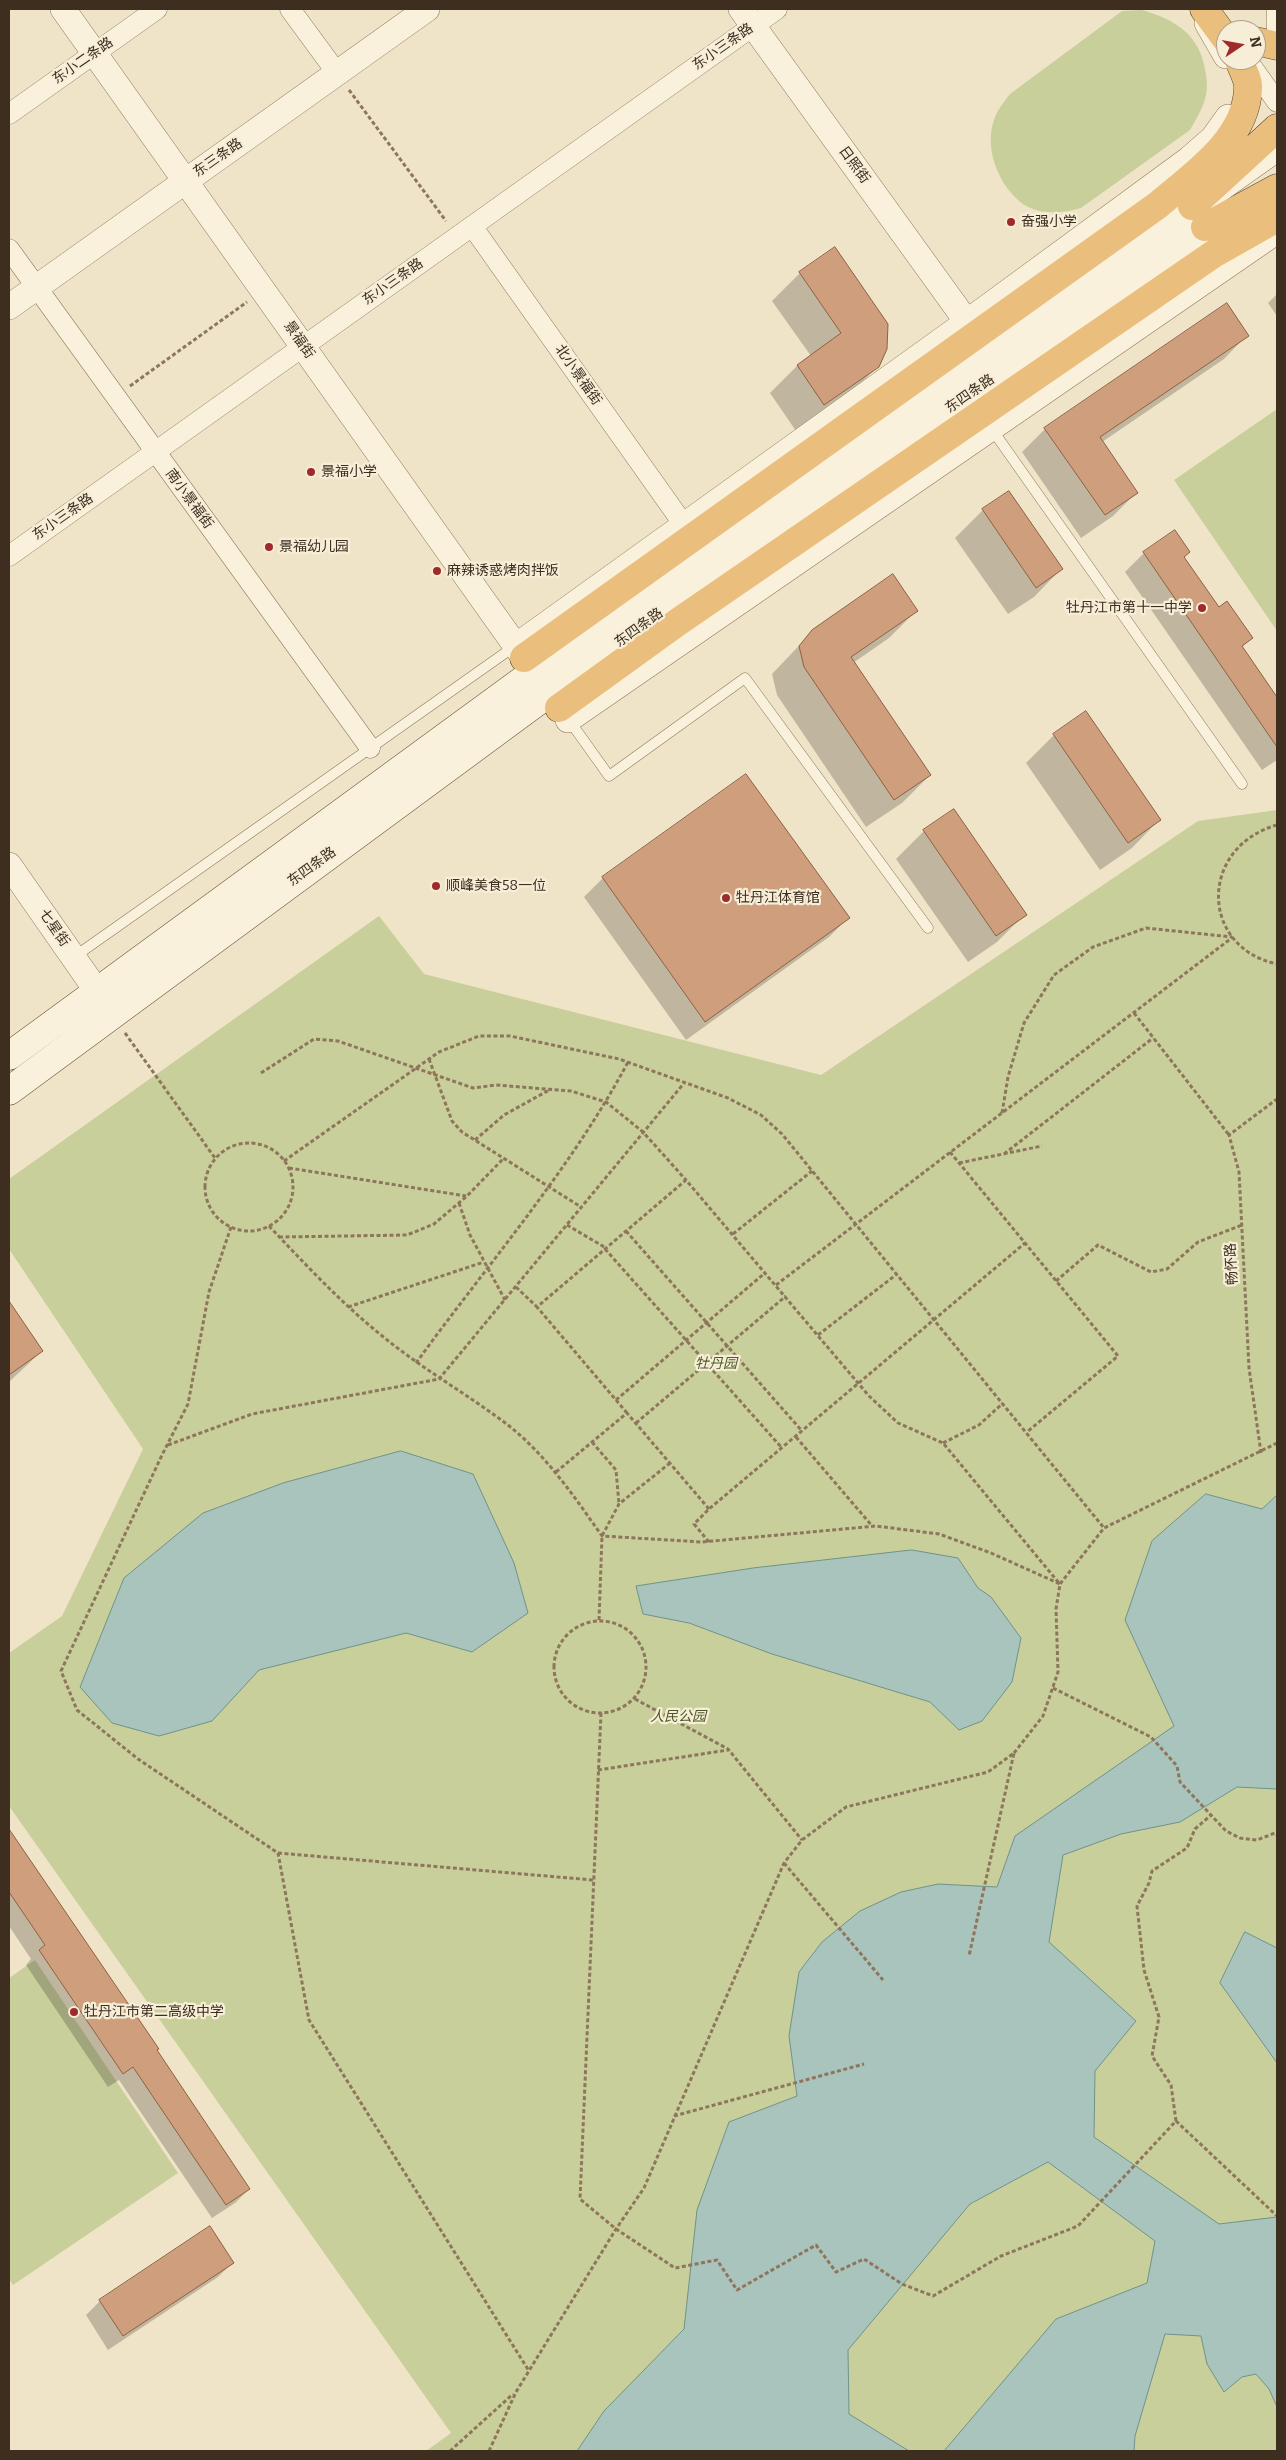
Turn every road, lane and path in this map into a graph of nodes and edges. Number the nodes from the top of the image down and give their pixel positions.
1 (63, 9) edge
2 (157, 9) edge
3 (290, 9) edge
4 (427, 9) edge
5 (777, 9) edge
6 (1197, 9) edge
7 (1204, 9) edge
8 (1210, 9) edge
9 (1215, 9) edge
10 (1277, 9) edge
11 (747, 17) edge
12 (1218, 20) edge
13 (1226, 20) edge
14 (1216, 25) edge
15 (1277, 31) edge
16 (1216, 40) edge
17 (95, 53) junction
18 (1231, 70) edge
19 (1243, 70) edge
20 (1254, 70) edge
21 (336, 73) junction
22 (1277, 102) edge
23 (9, 114) edge
24 (1277, 128) edge
25 (1277, 147) edge
26 (1277, 176) edge
27 (185, 181) junction
28 (1277, 188) edge
29 (1199, 217) junction
30 (1277, 218) edge
31 (465, 231) junction
32 (1277, 232) edge
33 (9, 249) edge
34 (36, 287) junction
35 (263, 290) junction
36 (9, 307) edge
37 (967, 322) junction
38 (303, 346) junction
39 (116, 396) junction
40 (990, 427) junction
41 (155, 452) junction
42 (684, 525) junction
43 (9, 556) edge
44 (660, 598) junction
45 (542, 683) junction
46 (370, 748) junction
47 (1242, 784) dead end
48 (1277, 825) edge
49 (9, 865) edge
50 (928, 928) dead end
51 (1233, 937) junction
52 (74, 957) junction
53 (1277, 964) edge
54 (105, 1003) junction
55 (1134, 1013) junction
56 (1153, 1038) junction
57 (9, 1056) edge
58 (429, 1059) junction
59 (628, 1062) junction
60 (414, 1069) junction
61 (261, 1073) dead end
62 (436, 1076) junction
63 (685, 1082) junction
64 (551, 1089) junction
65 (9, 1091) edge
66 (1277, 1099) edge
67 (606, 1102) junction
68 (1002, 1114) junction
69 (643, 1132) junction
70 (1229, 1135) junction
71 (475, 1140) junction
72 (1042, 1146) dead end
73 (950, 1152) junction
74 (1004, 1154) junction
75 (215, 1158) junction
76 (504, 1158) junction
77 (284, 1161) junction
78 (960, 1163) junction
79 (289, 1168) junction
80 (812, 1171) junction
81 (686, 1180) junction
82 (548, 1186) junction
83 (467, 1196) junction
84 (459, 1203) junction
85 (582, 1207) junction
86 (857, 1224) junction
87 (567, 1225) junction
88 (268, 1226) junction
89 (1242, 1226) junction
90 (231, 1227) junction
91 (626, 1231) junction
92 (733, 1234) junction
93 (279, 1237) junction
94 (1025, 1243) junction
95 (606, 1249) junction
96 (484, 1262) junction
97 (766, 1272) junction
98 (897, 1274) junction
99 (1056, 1281) junction
100 (776, 1285) junction
101 (516, 1287) junction
102 (786, 1296) junction
103 (505, 1300) junction
104 (348, 1307) junction
105 (537, 1308) junction
106 (936, 1320) junction
107 (706, 1323) junction
108 (818, 1335) junction
109 (686, 1340) junction
110 (727, 1346) junction
111 (416, 1363) junction
112 (707, 1363) junction
113 (439, 1379) junction
114 (859, 1384) junction
115 (616, 1400) junction
116 (1004, 1403) junction
117 (627, 1413) junction
118 (636, 1423) junction
119 (802, 1431) junction
120 (1027, 1432) junction
121 (796, 1437) junction
122 (592, 1442) junction
123 (944, 1443) junction
124 (1277, 1443) edge
125 (167, 1445) junction
126 (782, 1448) junction
127 (1261, 1453) junction
128 (670, 1462) junction
129 (556, 1472) junction
130 (619, 1504) junction
131 (709, 1509) junction
132 (873, 1526) junction
133 (1104, 1528) junction
134 (602, 1536) junction
135 (709, 1542) junction
136 (1060, 1584) junction
137 (599, 1620) junction
138 (1052, 1688) junction
139 (634, 1699) junction
140 (601, 1713) junction
141 (728, 1750) junction
142 (1014, 1753) junction
143 (598, 1770) junction
144 (1210, 1816) junction
145 (1277, 1835) edge
146 (802, 1840) junction
147 (278, 1853) junction
148 (784, 1863) junction
149 (593, 1880) junction
150 (969, 1956) dead end
151 (883, 1980) dead end
152 (864, 2064) dead end
153 (674, 2116) junction
154 (1176, 2121) junction
155 (1277, 2216) edge
156 (616, 2229) junction
157 (529, 2371) junction
158 (516, 2392) junction
159 (450, 2451) edge
160 (489, 2451) edge

1 - 17 street, 景福街
2 - 17 street, 东小二条路
3 - 21 street
4 - 21 street, 东三条路
5 - 11 street, 东小三条路
6 - 16 street
7 - 14 highway
8 - 12 street
9 - 13 highway
10 - 15 street
11 - 31 street, 东小三条路
11 - 37 street, 日照街
17 - 23 street, 东小二条路
17 - 27 street, 景福街
18 - 37 street
19 - 44 highway
20 - 22 street
21 - 27 street, 东三条路
21 - 31 path
24 - 29 highway
25 - 29 main road
26 - 29 main road, 东四条路
27 - 34 street, 东三条路
27 - 35 street, 景福街
28 - 29 highway
29 - 44 main road, 东四条路
30 - 44 highway
31 - 38 street, 东小三条路
31 - 42 street, 北小景福街
32 - 40 street
33 - 34 street, 南小景福街
34 - 36 street, 东三条路
34 - 39 street, 南小景福街
35 - 38 street, 景福街
35 - 39 path
37 - 42 street
38 - 41 street, 东小三条路
38 - 45 street, 景福街
39 - 41 street, 南小景福街
40 - 45 street
40 - 47 lane
41 - 43 street, 东小三条路
41 - 46 street, 南小景福街
42 - 45 street
44 - 45 highway
44 - 45 highway
45 - 46 lane
45 - 50 lane
45 - 54 main road
46 - 52 lane
48 - 51 path
49 - 52 street, 七星街
51 - 53 path
51 - 55 path
51 - 68 path
52 - 54 street, 七星街
54 - 57 main road
54 - 65 main road
54 - 75 path
55 - 56 path
55 - 68 path
56 - 70 path
56 - 74 path
58 - 59 path
58 - 60 path
58 - 62 path
59 - 63 path
59 - 67 path
60 - 61 path
60 - 62 path
60 - 77 path
62 - 64 path
62 - 71 path
63 - 69 path
63 - 80 path
64 - 67 path
64 - 71 path
66 - 70 path
67 - 69 path
67 - 82 path
68 - 73 path
69 - 81 path
69 - 85 path
70 - 89 path, 畅怀路
71 - 76 path
72 - 74 path
73 - 78 path
73 - 86 path
74 - 78 path
75 - 77 path
75 - 90 path
76 - 82 path
76 - 83 path
77 - 79 path
78 - 94 path
79 - 83 path
79 - 88 path
80 - 86 path
80 - 92 path
81 - 91 path
81 - 92 path
82 - 85 path
82 - 111 path
83 - 84 path
84 - 93 path
84 - 96 path
85 - 87 path
86 - 98 path
86 - 100 path
87 - 95 path
87 - 101 path
88 - 90 path
88 - 93 path
89 - 99 path
89 - 127 path, 畅怀路
90 - 125 path
91 - 95 path
91 - 107 path
92 - 97 path
93 - 104 path
94 - 99 path
94 - 106 path
95 - 105 path
95 - 109 path
96 - 103 path
96 - 104 path
97 - 100 path
97 - 107 path
98 - 106 path
98 - 108 path
99 - 120 path
100 - 102 path
101 - 103 path
101 - 105 path
102 - 108 path
102 - 110 path
103 - 113 path
104 - 111 path
105 - 115 path
106 - 114 path
106 - 116 path
107 - 109 path
107 - 110 path
108 - 114 path
109 - 112 path
109 - 115 path
110 - 112 path
110 - 119 path
111 - 113 path
112 - 118 path
112 - 126 path
113 - 125 path
113 - 129 path
114 - 119 path
114 - 123 path
115 - 117 path
116 - 120 path
116 - 123 path
117 - 118 path
117 - 122 path
118 - 128 path
119 - 121 path
120 - 133 path
121 - 126 path
121 - 132 path
122 - 129 path
122 - 130 path
123 - 136 path
124 - 127 path
125 - 147 path
126 - 131 path
127 - 133 path
128 - 130 path
128 - 131 path
129 - 134 path
130 - 134 path
131 - 135 path
132 - 135 path
132 - 136 path
133 - 136 path
134 - 135 path
134 - 137 path
136 - 138 path
137 - 139 path
137 - 140 path
138 - 142 path
138 - 144 path
139 - 140 path
139 - 141 path
140 - 143 path
141 - 143 path
141 - 146 path
142 - 146 path
142 - 150 path
143 - 149 path
144 - 145 path
144 - 154 path
146 - 148 path
147 - 149 path
147 - 157 path
148 - 151 path
148 - 153 path
149 - 156 path
152 - 153 path
153 - 156 path
154 - 155 path
154 - 156 path
156 - 157 path
157 - 158 path
158 - 159 path
158 - 160 path

